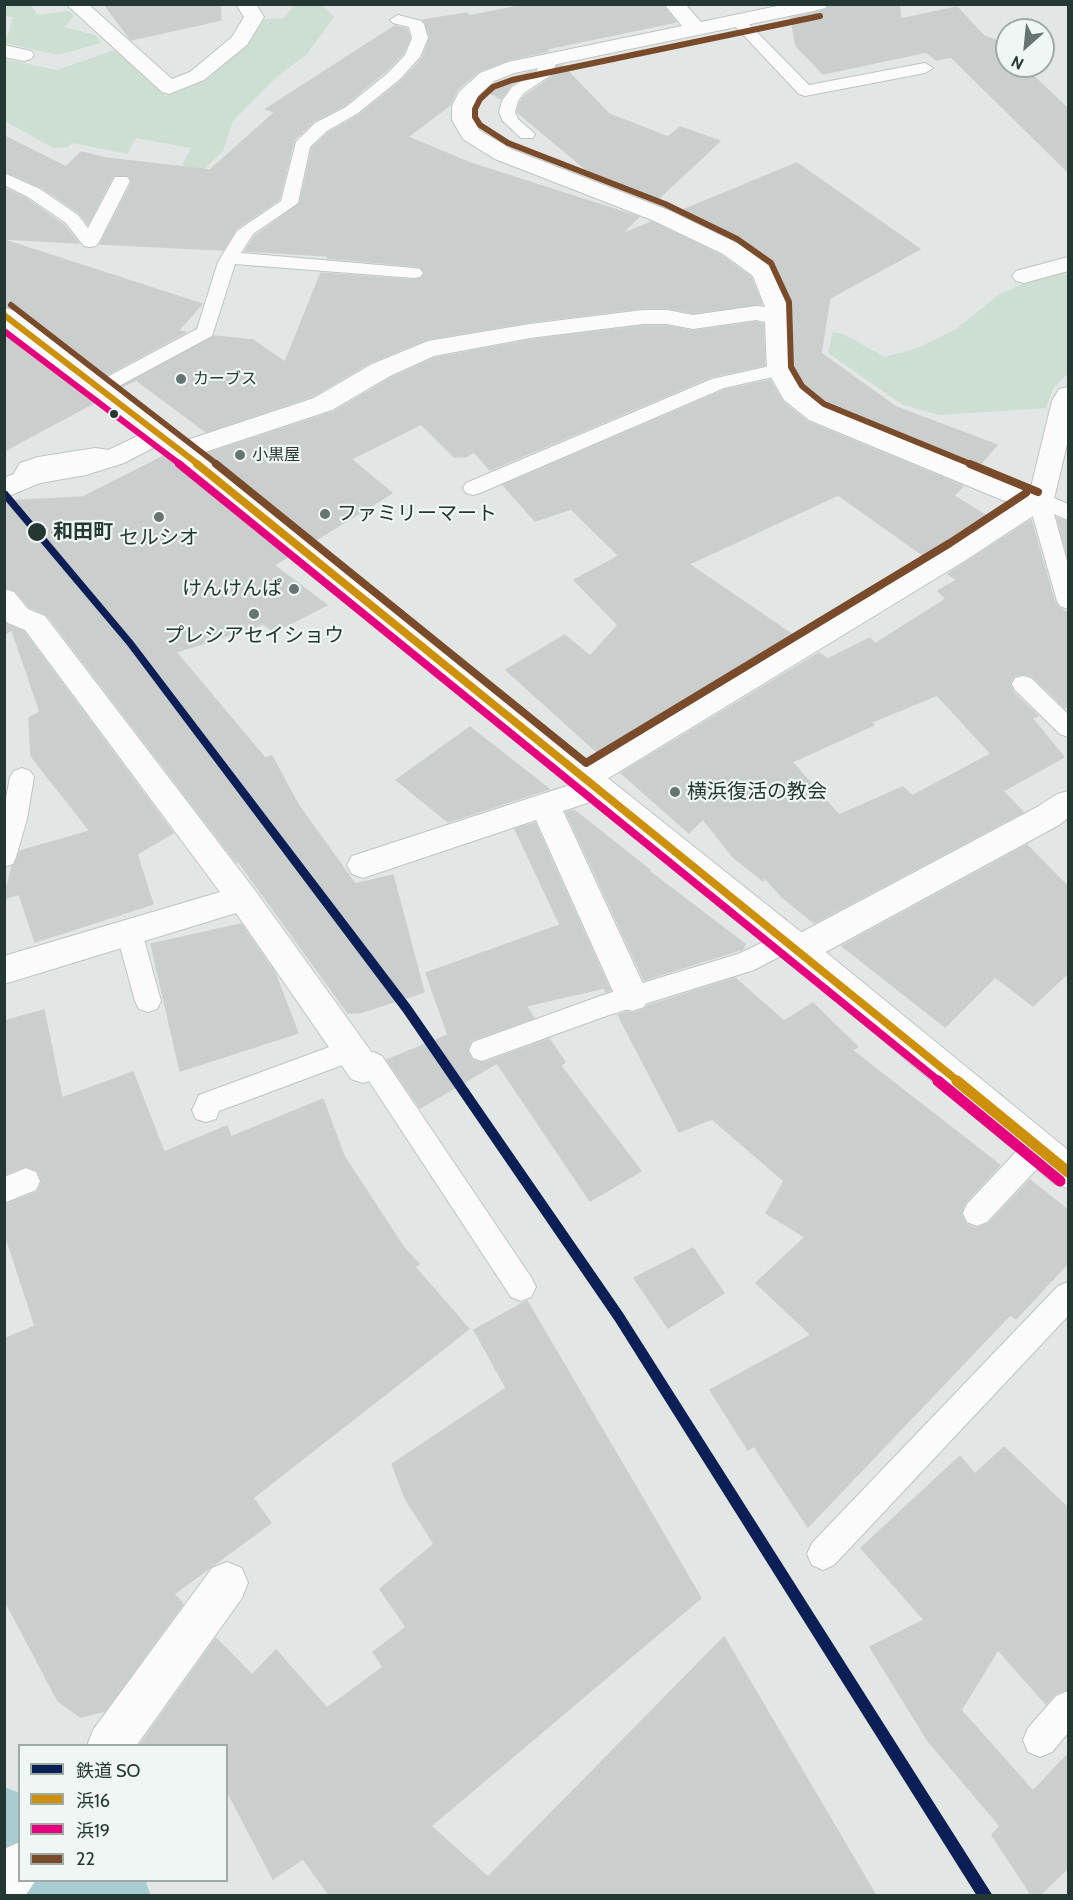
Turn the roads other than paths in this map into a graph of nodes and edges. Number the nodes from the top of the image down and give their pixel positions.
1 (76, 4) edge
2 (246, 4) edge
3 (674, 4) edge
4 (818, 4) edge
5 (398, 20) dead end
6 (738, 21) junction
7 (696, 29) junction
8 (550, 59) junction
9 (925, 68) dead end
10 (526, 134) dead end
11 (4, 178) edge
12 (121, 181) dead end
13 (230, 258) junction
14 (1068, 264) edge
15 (414, 273) dead end
16 (1024, 276) dead end
17 (777, 316) junction
18 (8, 323) edge
19 (779, 370) junction
20 (99, 389) junction
21 (1068, 395) edge
22 (1064, 424) edge
23 (159, 434) junction
24 (181, 451) junction
25 (12, 486) edge
26 (474, 488) dead end
27 (1036, 503) junction
28 (1068, 513) edge
29 (4, 599) edge
30 (1068, 601) edge
31 (1023, 684) dead end
32 (1068, 728) edge
33 (22, 777) dead end
34 (591, 783) junction
35 (1068, 803) edge
36 (545, 805) junction
37 (4, 857) edge
38 (363, 865) dead end
39 (243, 898) junction
40 (129, 932) junction
41 (793, 945) junction
42 (4, 970) edge
43 (632, 997) junction
44 (148, 1001) dead end
45 (482, 1050) dead end
46 (357, 1059) junction
47 (206, 1110) dead end
48 (1039, 1147) junction
49 (1068, 1172) edge
50 (977, 1213) dead end
51 (521, 1287) dead end
52 (1068, 1296) edge
53 (823, 1554) dead end
54 (226, 1583) dead end
55 (1068, 1708) edge
56 (1040, 1740) dead end
57 (110, 1744) edge
58 (18, 1868) edge
59 (4, 1886) edge

1 - 2 street
3 - 7 street
4 - 6 street
5 - 13 lane
6 - 7 street
6 - 9 lane
7 - 8 street
8 - 10 lane
8 - 17 street
11 - 12 lane
13 - 15 lane
13 - 20 lane
14 - 16 street
17 - 19 street
17 - 24 street
18 - 20 street
19 - 26 lane
19 - 27 street
20 - 23 street
21 - 22 street
22 - 27 street
23 - 24 street
23 - 25 street
24 - 34 street
27 - 28 lane
27 - 30 lane
27 - 34 street
29 - 39 street
31 - 32 lane
33 - 37 lane
34 - 36 street
34 - 41 street
35 - 41 street
36 - 38 street
36 - 43 street
39 - 40 street
39 - 46 street
40 - 42 street
40 - 44 lane
41 - 43 lane
41 - 48 street
43 - 45 lane
46 - 47 lane
46 - 51 lane
48 - 49 street
48 - 50 lane
52 - 53 lane
54 - 57 street
55 - 56 lane
58 - 59 street

